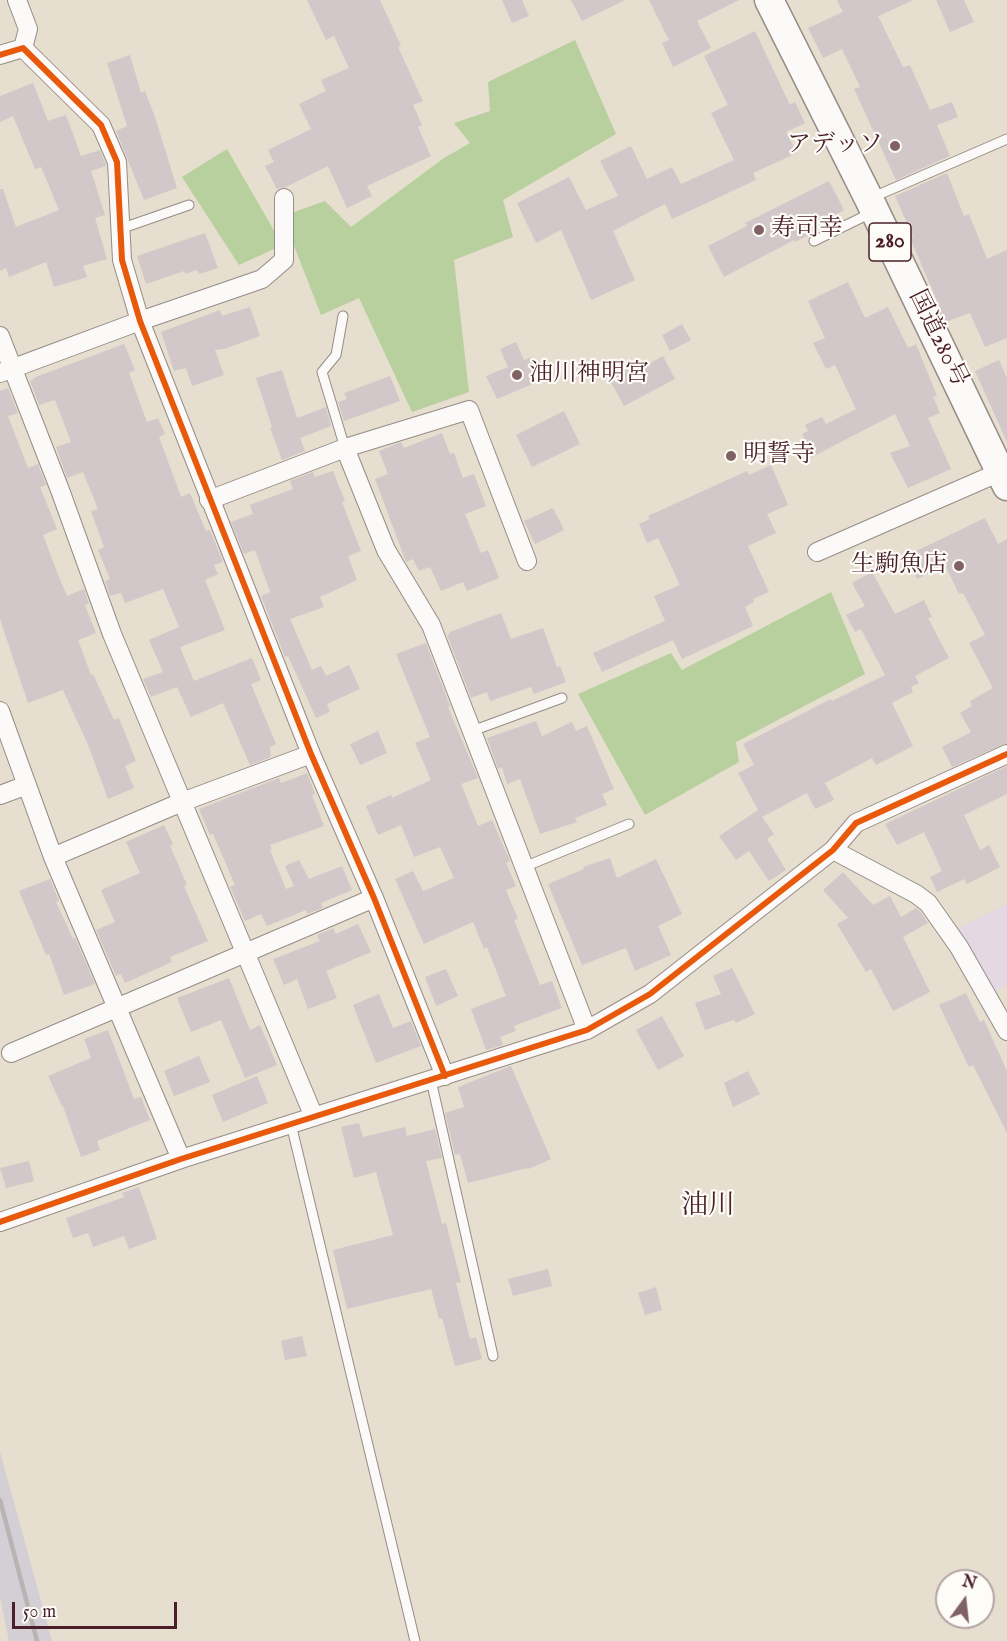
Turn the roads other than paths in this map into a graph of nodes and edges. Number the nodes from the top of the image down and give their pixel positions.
1 (17, 0) edge
2 (769, 0) edge
3 (23, 48) junction
4 (0, 55) edge
5 (1007, 139) edge
6 (284, 198) dead end
7 (189, 205) dead end
8 (872, 205) junction
9 (120, 229) junction
10 (814, 241) dead end
11 (343, 316) dead end
12 (140, 321) junction
13 (0, 336) edge
14 (6, 371) edge
15 (345, 448) junction
16 (1004, 479) edge
17 (209, 500) junction
18 (817, 552) dead end
19 (527, 561) dead end
20 (562, 698) dead end
21 (0, 711) edge
22 (472, 731) junction
23 (310, 754) junction
24 (1007, 754) edge
25 (27, 785) junction
26 (0, 795) edge
27 (182, 802) junction
28 (629, 824) dead end
29 (833, 850) junction
30 (53, 857) junction
31 (524, 867) junction
32 (374, 898) junction
33 (247, 952) junction
34 (118, 1008) junction
35 (587, 1030) junction
36 (1007, 1030) edge
37 (12, 1053) dead end
38 (438, 1078) junction
39 (314, 1117) junction
40 (291, 1124) junction
41 (181, 1159) junction
42 (0, 1222) edge
43 (493, 1356) dead end
44 (415, 1641) edge

1 - 3 street
2 - 8 highway, 国道280号 / 280
3 - 4 street
3 - 9 street
5 - 8 lane
6 - 12 street
7 - 9 lane
8 - 10 lane
8 - 16 highway, 国道280号 / 280
9 - 12 street
11 - 15 lane
12 - 14 street
12 - 17 street
13 - 14 street
14 - 27 street
15 - 17 street
15 - 19 street
15 - 22 street
16 - 18 street
17 - 23 street
20 - 22 lane
21 - 25 street
22 - 31 street
23 - 27 street
23 - 32 street
24 - 29 street
25 - 26 street
25 - 30 street
27 - 30 street
27 - 33 street
28 - 31 lane
29 - 35 street
29 - 36 street
30 - 34 street
31 - 35 street
32 - 33 street
32 - 38 street
33 - 34 street
33 - 39 street
34 - 37 street
34 - 41 street
35 - 38 street
38 - 39 street
38 - 43 lane
39 - 40 street
40 - 41 street
40 - 44 lane
41 - 42 street

